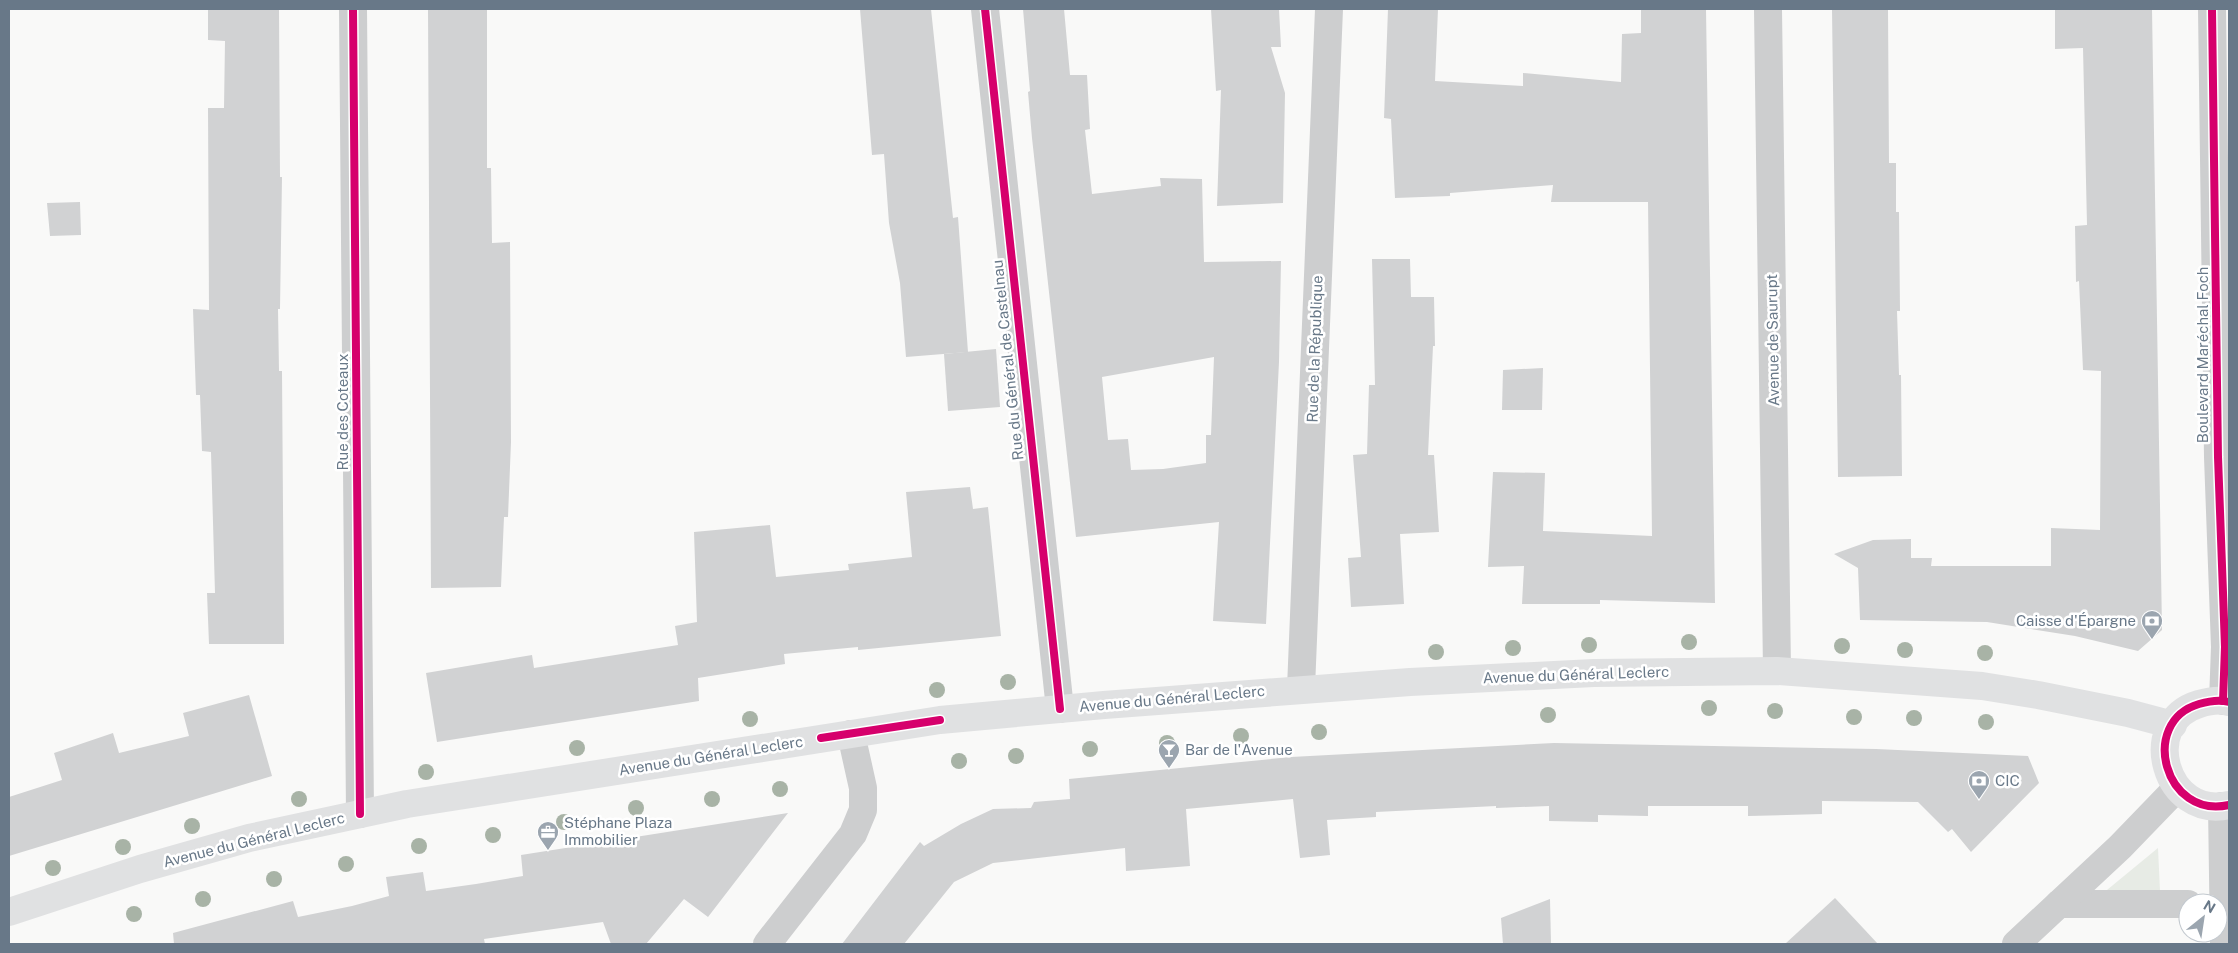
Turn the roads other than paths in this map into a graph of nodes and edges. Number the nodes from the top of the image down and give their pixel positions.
1 (353, 9) edge
2 (985, 9) edge
3 (1329, 9) edge
4 (1768, 9) edge
5 (2212, 9) edge
6 (1777, 671) junction
7 (1301, 688) junction
8 (2226, 702) edge
9 (1060, 709) junction
10 (2172, 724) junction
11 (851, 734) junction
12 (2177, 788) junction
13 (2226, 806) edge
14 (360, 814) junction
15 (2223, 893) edge
16 (2059, 904) junction
17 (2178, 904) edge
18 (9, 912) edge
19 (767, 944) edge
20 (2016, 944) edge

1 - 14 street, Rue des Coteaux
2 - 9 street, Rue du Général de Castelnau
3 - 7 street, Rue de la République
4 - 6 street, Avenue de Saurupt
5 - 8 street, Boulevard Maréchal Foch
6 - 7 main road, Avenue du Général Leclerc
6 - 10 main road, Avenue du Général Leclerc
7 - 9 main road, Avenue du Général Leclerc
8 - 10 main road
9 - 11 main road, Avenue du Général Leclerc
10 - 12 main road
11 - 14 main road, Avenue du Général Leclerc
11 - 19 street
12 - 13 main road
12 - 16 street
13 - 15 street
14 - 18 main road, Avenue du Général Leclerc
16 - 17 street
16 - 20 street

